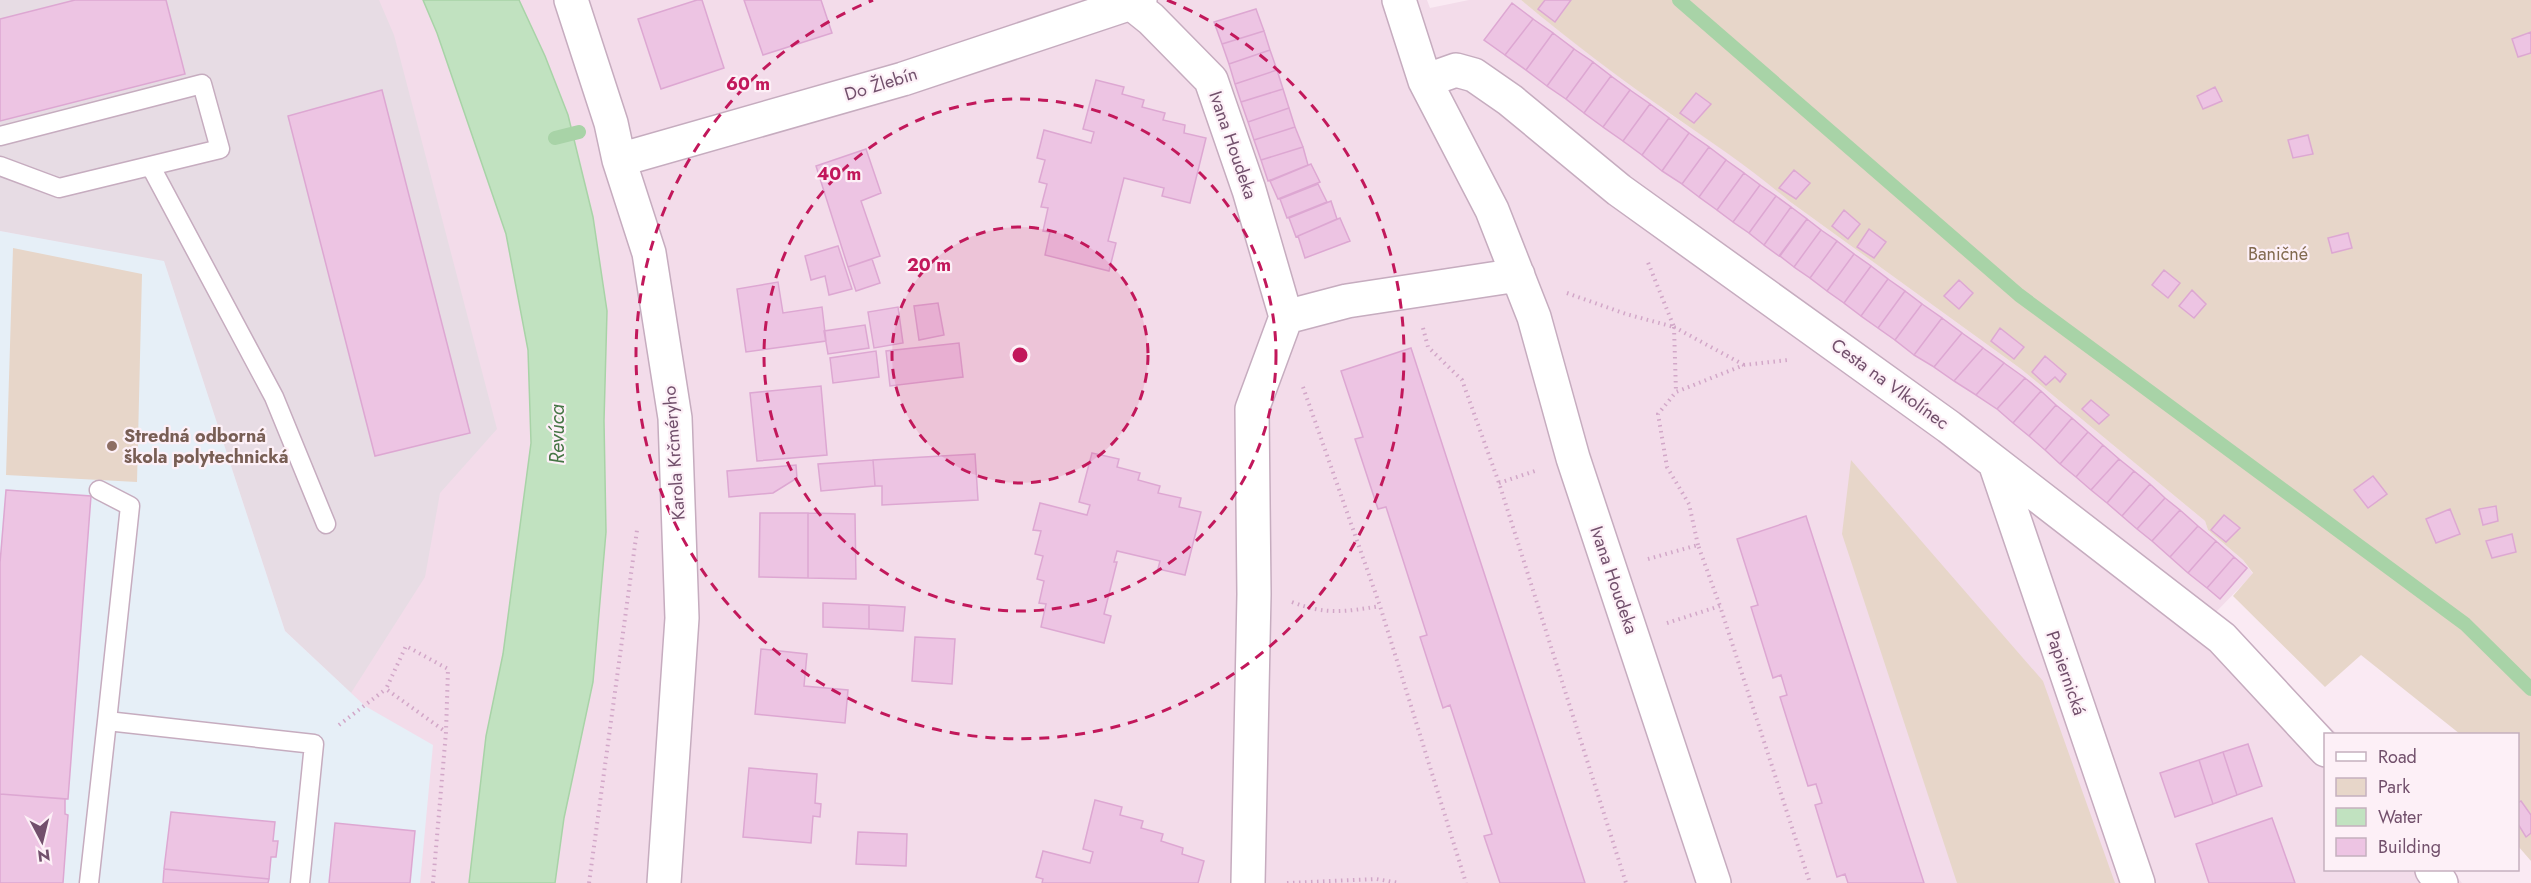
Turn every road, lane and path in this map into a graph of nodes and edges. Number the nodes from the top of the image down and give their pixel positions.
1 (571, 0) edge
2 (1399, 0) edge
3 (1136, 2) edge
4 (1425, 81) junction
5 (0, 136) edge
6 (618, 160) junction
7 (0, 166) edge
8 (151, 167) junction
9 (1644, 253) dead end
10 (1518, 275) junction
11 (1286, 317) junction
12 (1674, 327) junction
13 (1428, 347) dead end
14 (1851, 357) junction
15 (1744, 365) junction
16 (1301, 382) dead end
17 (1676, 392) junction
18 (1995, 463) junction
19 (1527, 474) dead end
20 (1498, 483) junction
21 (99, 490) dead end
22 (326, 524) dead end
23 (638, 524) dead end
24 (1698, 546) junction
25 (1610, 570) junction
26 (1254, 594) junction
27 (1380, 606) junction
28 (1720, 606) junction
29 (1633, 635) junction
30 (386, 689) junction
31 (107, 722) junction
32 (446, 732) junction
33 (314, 744) junction
34 (2324, 749) edge
35 (89, 883) edge
36 (300, 883) edge
37 (433, 883) edge
38 (589, 883) edge
39 (664, 883) edge
40 (1248, 883) edge
41 (1286, 883) edge
42 (1400, 883) edge
43 (1466, 883) edge
44 (1626, 883) edge
45 (1714, 883) edge
46 (1810, 883) edge
47 (2138, 883) edge

1 - 6 street, Karola Krčméryho
2 - 4 street, Ivana Houdeka
3 - 6 street, Do Žlebín
3 - 11 street, Ivana Houdeka
4 - 10 street, Ivana Houdeka
4 - 14 street, Cesta na Vlkolínec
5 - 8 lane
6 - 39 street, Karola Krčméryho
7 - 8 lane
8 - 22 lane
9 - 12 path
10 - 11 street
10 - 12 path
10 - 25 street, Ivana Houdeka
11 - 26 street
12 - 15 path
12 - 17 path
13 - 20 path
14 - 15 path
14 - 18 street, Cesta na Vlkolínec
15 - 17 path
16 - 27 path
17 - 24 path
18 - 34 street, Cesta na Vlkolínec
18 - 47 street, Papiernická
19 - 20 path
20 - 44 path
21 - 31 lane
23 - 38 path
24 - 25 path
24 - 28 path
25 - 29 street, Ivana Houdeka
26 - 27 path
26 - 40 street
27 - 43 path
28 - 29 path
28 - 46 path
29 - 45 street, Ivana Houdeka
30 - 32 path
30 - 32 path
30 - 33 path
31 - 33 lane
31 - 35 lane
32 - 37 path
33 - 36 lane
41 - 42 path

